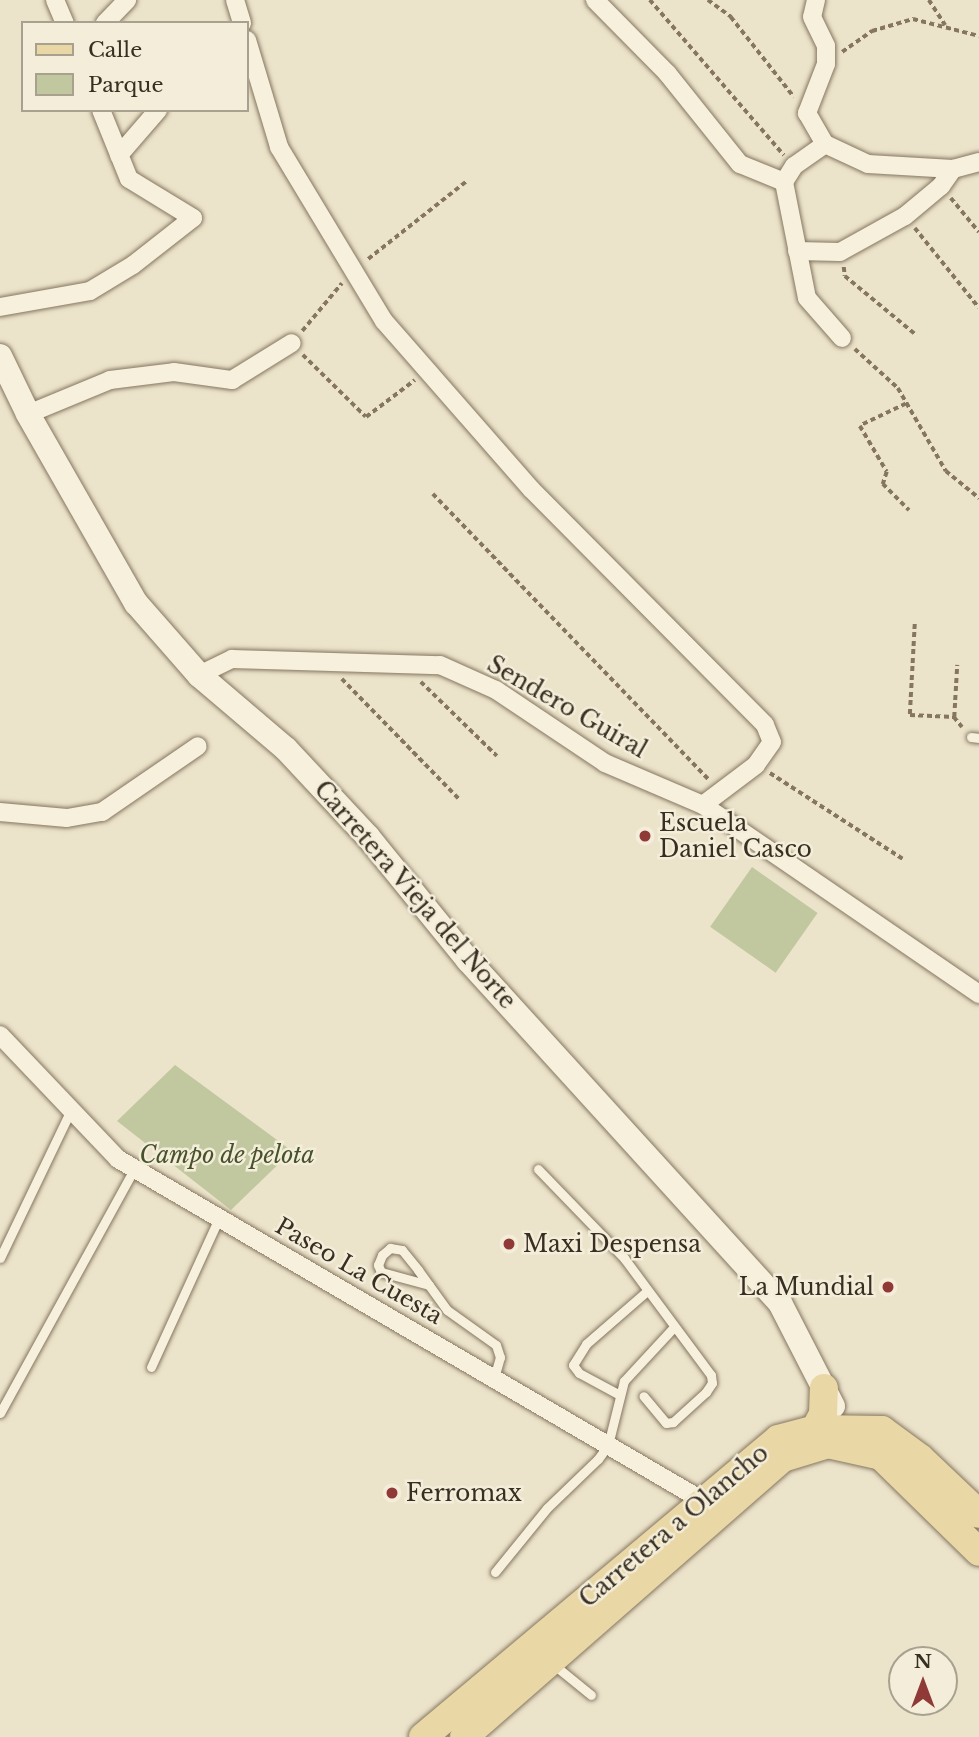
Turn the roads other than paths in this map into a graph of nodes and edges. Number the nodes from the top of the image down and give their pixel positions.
1 (55, 0) edge
2 (127, 0) edge
3 (595, 0) edge
4 (816, 0) edge
5 (64, 21) edge
6 (107, 21) edge
7 (248, 43) edge
8 (102, 112) edge
9 (156, 112) edge
10 (825, 144) junction
11 (119, 155) junction
12 (979, 162) edge
13 (953, 169) junction
14 (784, 182) junction
15 (797, 251) junction
16 (0, 307) edge
17 (842, 338) road end
18 (292, 343) road end
19 (0, 356) edge
20 (28, 414) junction
21 (198, 674) junction
22 (198, 746) dead end
23 (703, 805) junction
24 (0, 812) edge
25 (979, 994) edge
26 (0, 1035) edge
27 (71, 1110) junction
28 (134, 1169) junction
29 (538, 1169) dead end
30 (219, 1218) junction
31 (0, 1258) edge
32 (429, 1285) junction
33 (648, 1291) junction
34 (674, 1327) junction
35 (151, 1367) dead end
36 (494, 1378) junction
37 (824, 1388) junction
38 (618, 1394) junction
39 (643, 1396) dead end
40 (0, 1413) edge
41 (845, 1427) junction
42 (815, 1429) junction
43 (608, 1445) junction
44 (712, 1507) junction
45 (979, 1514) edge
46 (979, 1552) edge
47 (495, 1572) dead end
48 (550, 1660) junction
49 (591, 1695) dead end
50 (423, 1737) edge
51 (464, 1737) edge

1 - 5 street
2 - 6 street
3 - 14 street
4 - 10 street
7 - 23 street
8 - 11 street
9 - 11 street
10 - 13 street
10 - 14 street
11 - 16 street
12 - 13 street
13 - 15 street
14 - 15 street
15 - 17 street
18 - 20 street
19 - 20 street, Carretera Vieja del Norte
20 - 21 street, Carretera Vieja del Norte
21 - 23 street, Sendero Guiral
21 - 37 street, Carretera Vieja del Norte
22 - 24 street
23 - 25 street, Sendero Guiral
26 - 27 street, Paseo La Cuesta
27 - 28 street, Paseo La Cuesta
27 - 31 lane
28 - 30 street, Paseo La Cuesta
28 - 40 lane
29 - 33 lane
30 - 35 lane
30 - 36 street, Paseo La Cuesta
32 - 32 lane
32 - 36 lane
33 - 34 lane
33 - 38 lane
34 - 38 lane
34 - 39 lane
36 - 43 street, Paseo La Cuesta
37 - 41 street, Carretera Vieja del Norte
37 - 42 main road
38 - 43 lane
41 - 42 main road, Carretera a Olancho
41 - 45 main road, Carretera a Olancho
42 - 44 main road, Carretera a Olancho
43 - 44 street, Paseo La Cuesta
43 - 47 lane
44 - 46 main road, Carretera a Olancho
44 - 48 main road, Carretera a Olancho
44 - 50 main road, Carretera a Olancho
48 - 49 lane
48 - 51 main road, Carretera a Olancho

